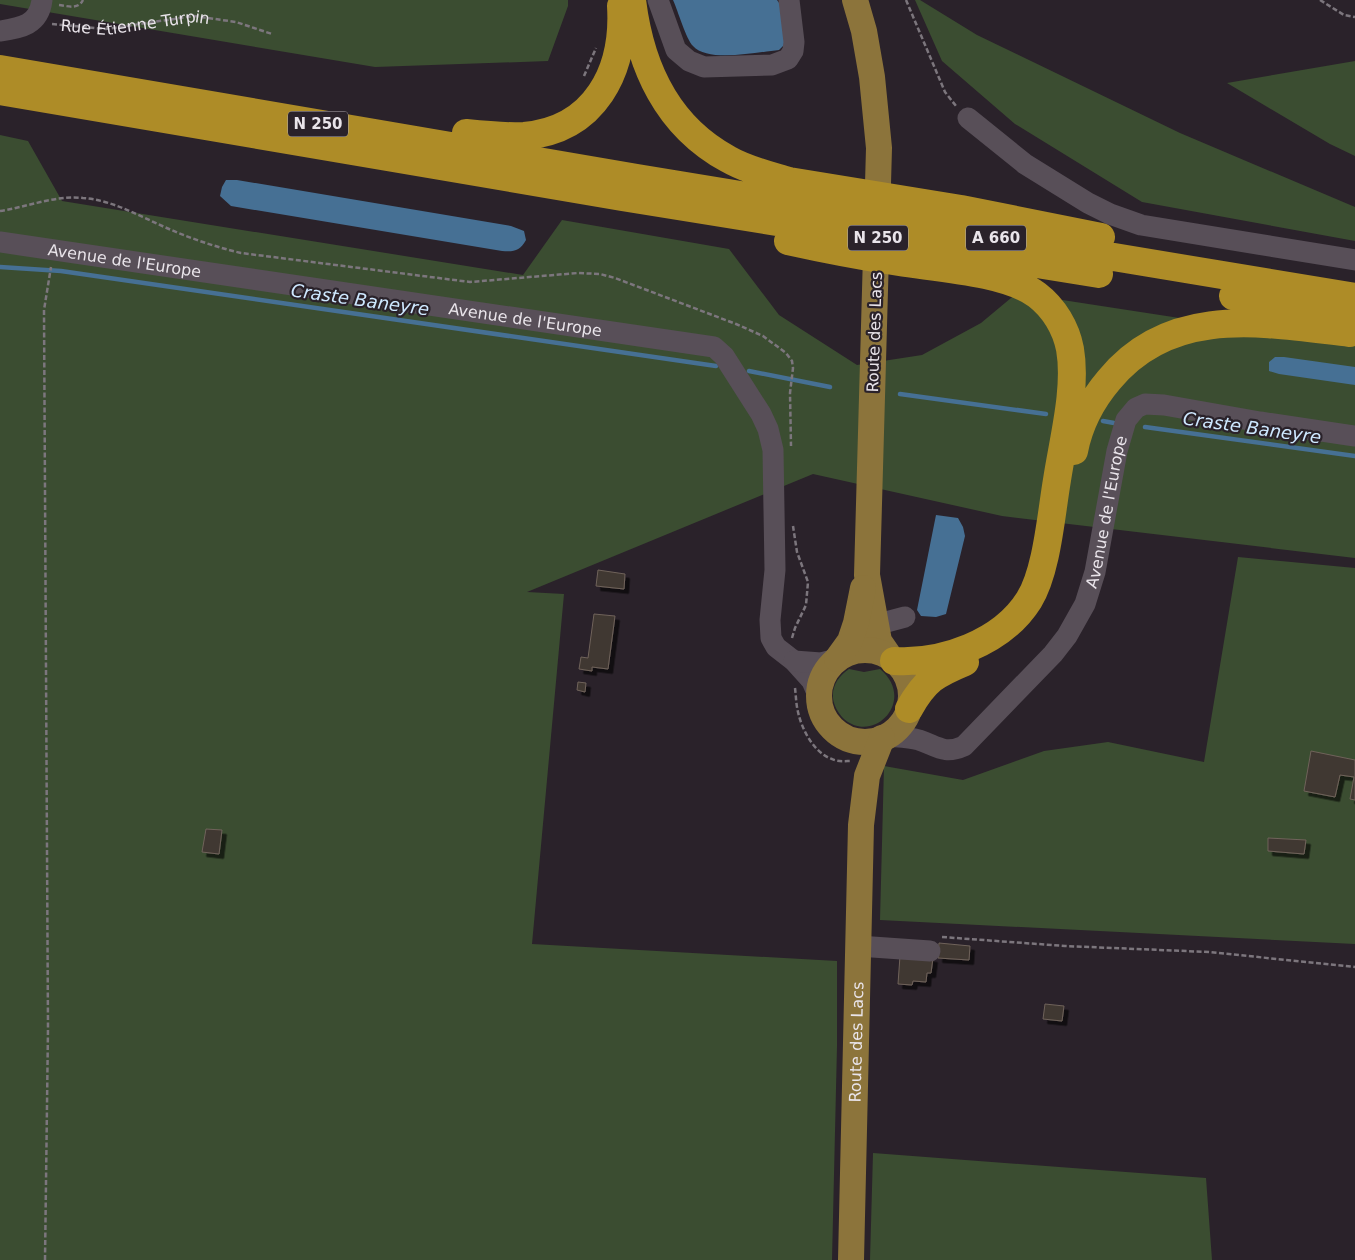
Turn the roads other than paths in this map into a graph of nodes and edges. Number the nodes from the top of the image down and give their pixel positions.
1 (620, 0) edge
2 (632, 0) edge
3 (658, 0) edge
4 (790, 0) edge
5 (855, 0) edge
6 (39, 7) edge
7 (0, 30) edge
8 (0, 69) edge
9 (0, 91) edge
10 (136, 92) junction
11 (968, 118) road end
12 (630, 188) junction
13 (0, 242) edge
14 (1355, 260) edge
15 (1355, 288) edge
16 (1355, 297) edge
17 (1355, 316) edge
18 (1355, 334) edge
19 (1355, 436) edge
20 (867, 575) junction
21 (905, 617) dead end
22 (875, 625) junction
23 (837, 659) junction
24 (892, 659) junction
25 (792, 666) junction
26 (818, 695) junction
27 (908, 710) junction
28 (835, 731) junction
29 (884, 737) junction
30 (919, 740) junction
31 (861, 825) junction
32 (933, 944) road end
33 (858, 946) junction
34 (851, 1260) edge

1 - 10 highway
2 - 15 highway
3 - 4 street
5 - 20 main road, Route des Lacs
6 - 7 street
8 - 10 highway, N 250
9 - 12 highway, N 250
10 - 12 highway, N 250
11 - 14 street
12 - 16 highway, A 660
12 - 17 highway, N 250
12 - 24 highway
13 - 25 street, Avenue de l'Europe
18 - 27 highway
19 - 30 street, Avenue de l'Europe
20 - 22 main road, Route des Lacs
20 - 23 main road, Route des Lacs
21 - 22 street
22 - 24 main road, Route des Lacs
23 - 24 main road
23 - 25 street
23 - 26 main road
24 - 27 main road
25 - 26 street, Avenue de l'Europe
26 - 28 main road
27 - 29 main road
27 - 30 street
28 - 29 main road
28 - 31 main road, Route des Lacs
29 - 30 street, Avenue de l'Europe
29 - 31 main road, Route des Lacs
31 - 33 main road, Route des Lacs
32 - 33 street
33 - 34 main road, Route des Lacs

